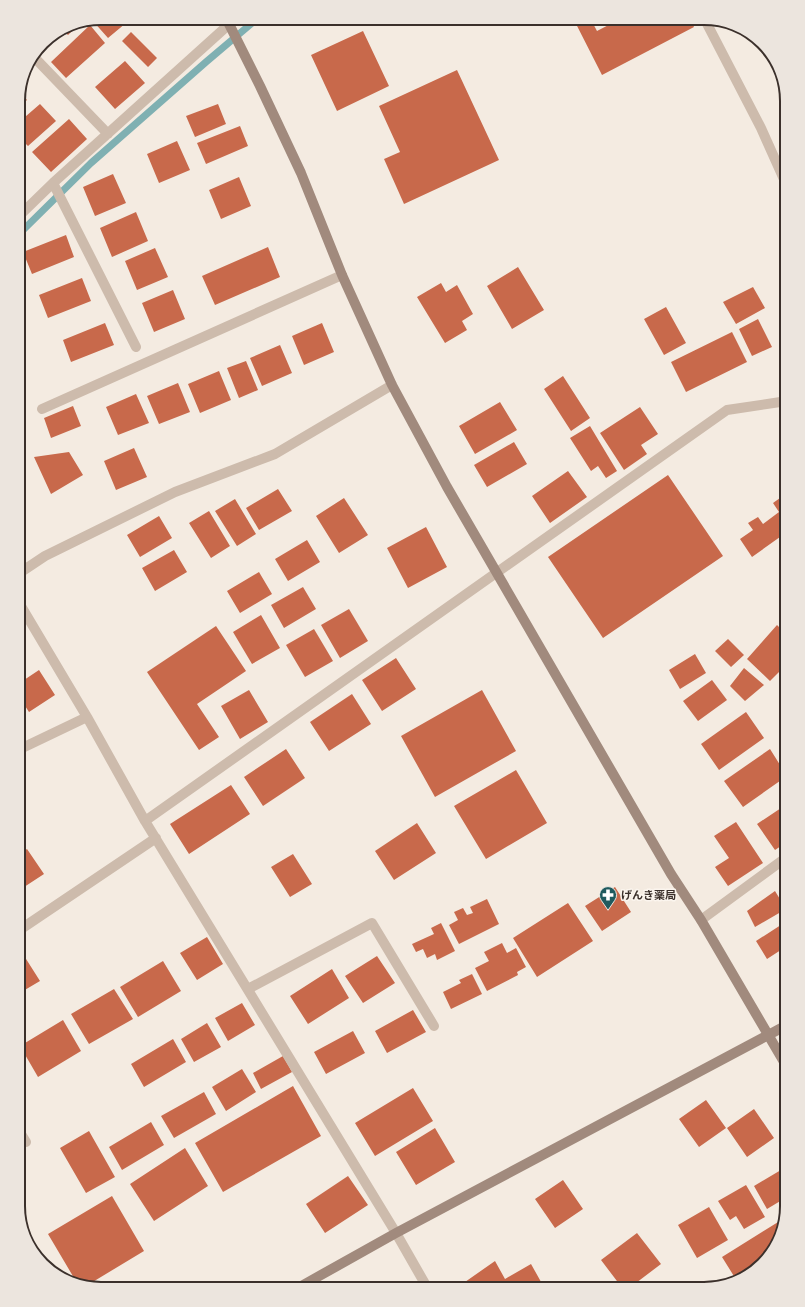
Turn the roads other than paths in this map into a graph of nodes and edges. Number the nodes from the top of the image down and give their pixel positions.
1 (225, 25) edge
2 (232, 25) edge
3 (708, 25) edge
4 (37, 60) edge
5 (108, 134) junction
6 (780, 170) edge
7 (53, 183) junction
8 (25, 210) edge
9 (342, 275) junction
10 (136, 346) dead end
11 (392, 385) junction
12 (780, 402) edge
13 (42, 409) dead end
14 (25, 569) edge
15 (497, 572) junction
16 (25, 613) edge
17 (87, 717) junction
18 (25, 747) edge
19 (145, 821) junction
20 (156, 838) junction
21 (780, 862) edge
22 (701, 920) junction
23 (25, 926) edge
24 (248, 989) junction
25 (434, 1026) dead end
26 (780, 1028) edge
27 (768, 1034) junction
28 (780, 1055) edge
29 (396, 1233) junction
30 (308, 1282) edge
31 (424, 1282) edge

1 - 5 street
2 - 9 street
3 - 6 street
4 - 5 street
5 - 7 street
7 - 8 street
7 - 10 street
9 - 11 street
9 - 13 street
11 - 14 street
11 - 15 street
12 - 15 street
15 - 19 street
15 - 22 street
16 - 17 street
17 - 18 street
17 - 19 street
19 - 20 street
20 - 23 street
20 - 24 street
21 - 22 street
22 - 27 street
24 - 25 street
24 - 29 street
26 - 27 street
27 - 28 street
27 - 29 street
29 - 30 street
29 - 31 street

